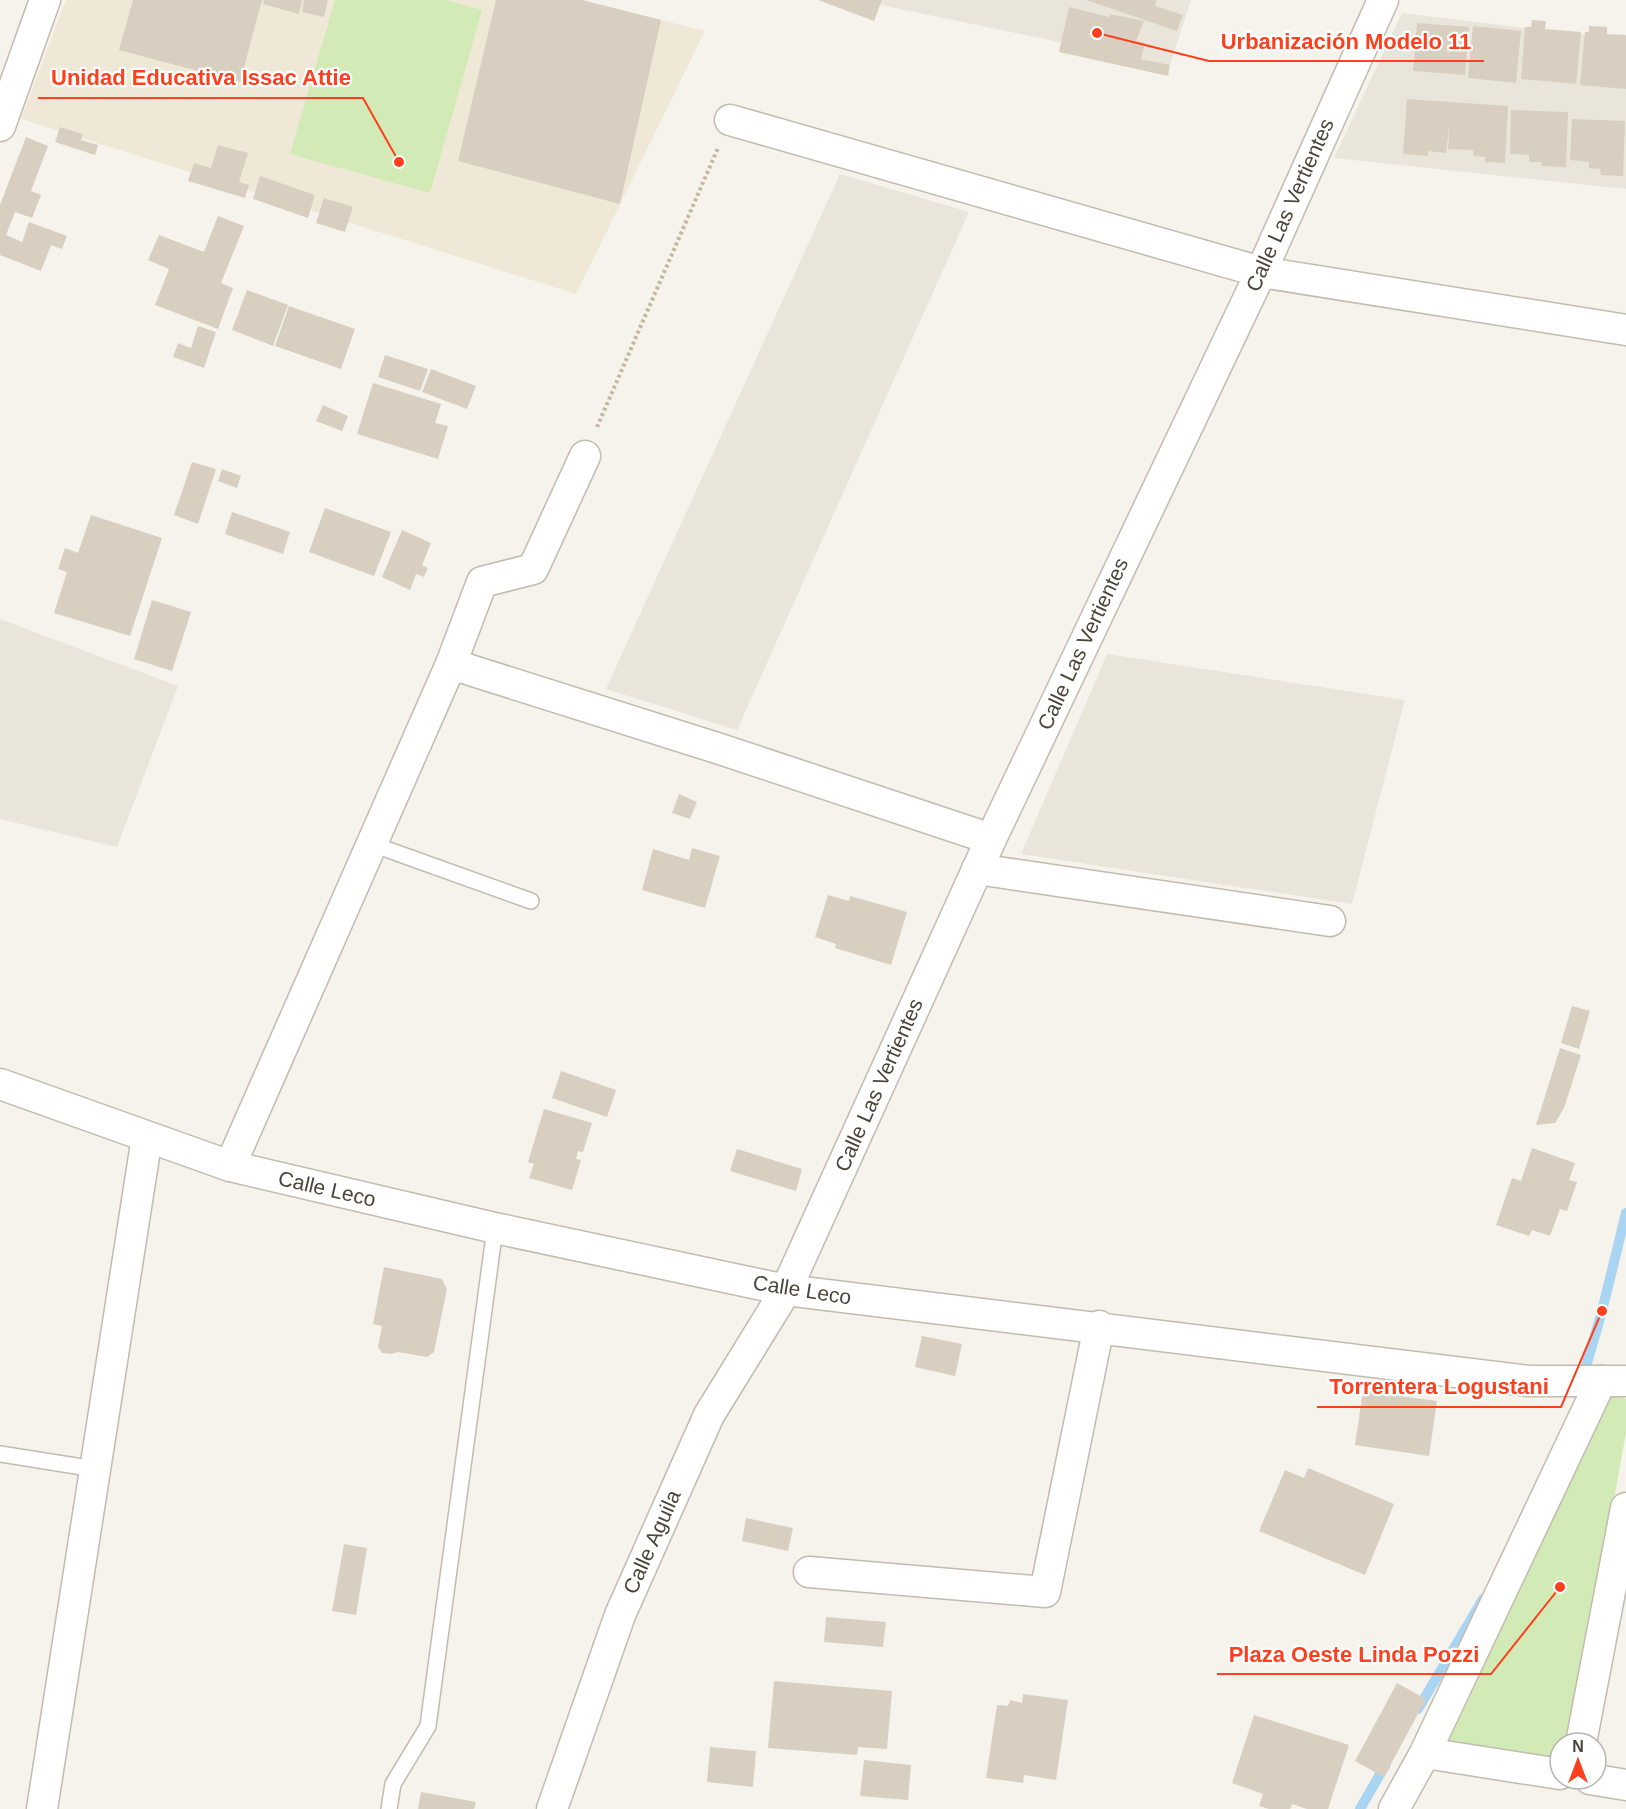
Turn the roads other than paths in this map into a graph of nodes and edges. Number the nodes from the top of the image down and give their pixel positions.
1 (45, 0) edge
2 (1383, 0) edge
3 (730, 120) road end
4 (0, 126) edge
5 (1261, 272) junction
6 (1626, 330) edge
7 (585, 456) road end
8 (451, 664) junction
9 (991, 840) junction
10 (372, 844) junction
11 (977, 869) junction
12 (531, 901) dead end
13 (1330, 921) dead end
14 (0, 1084) edge
15 (147, 1137) junction
16 (230, 1166) junction
17 (495, 1228) junction
18 (786, 1290) junction
19 (1099, 1326) junction
20 (1613, 1381) edge
21 (0, 1454) edge
22 (95, 1469) junction
23 (1626, 1508) edge
24 (808, 1572) dead end
25 (1583, 1731) edge
26 (1425, 1753) junction
27 (1548, 1772) edge
28 (1608, 1782) edge
29 (1626, 1785) edge
30 (42, 1809) edge
31 (389, 1809) edge
32 (552, 1809) edge
33 (1394, 1809) edge

1 - 4 street
2 - 5 street, Calle Las Vertientes
3 - 5 street
5 - 6 street
5 - 9 street, Calle Las Vertientes
7 - 8 street
8 - 9 street
8 - 10 street
9 - 11 street, Calle Las Vertientes
10 - 12 lane
10 - 16 street
11 - 13 street
11 - 18 street, Calle Las Vertientes
14 - 15 street, Calle Leco
15 - 16 street, Calle Leco
15 - 22 street
16 - 17 street, Calle Leco
17 - 18 street, Calle Leco
17 - 31 lane
18 - 19 street, Calle Leco
18 - 32 street, Calle Aguila
19 - 20 street, Calle Leco
19 - 24 street
20 - 26 street
21 - 22 lane
22 - 30 street
23 - 25 street
26 - 27 street
26 - 33 street
28 - 29 street

